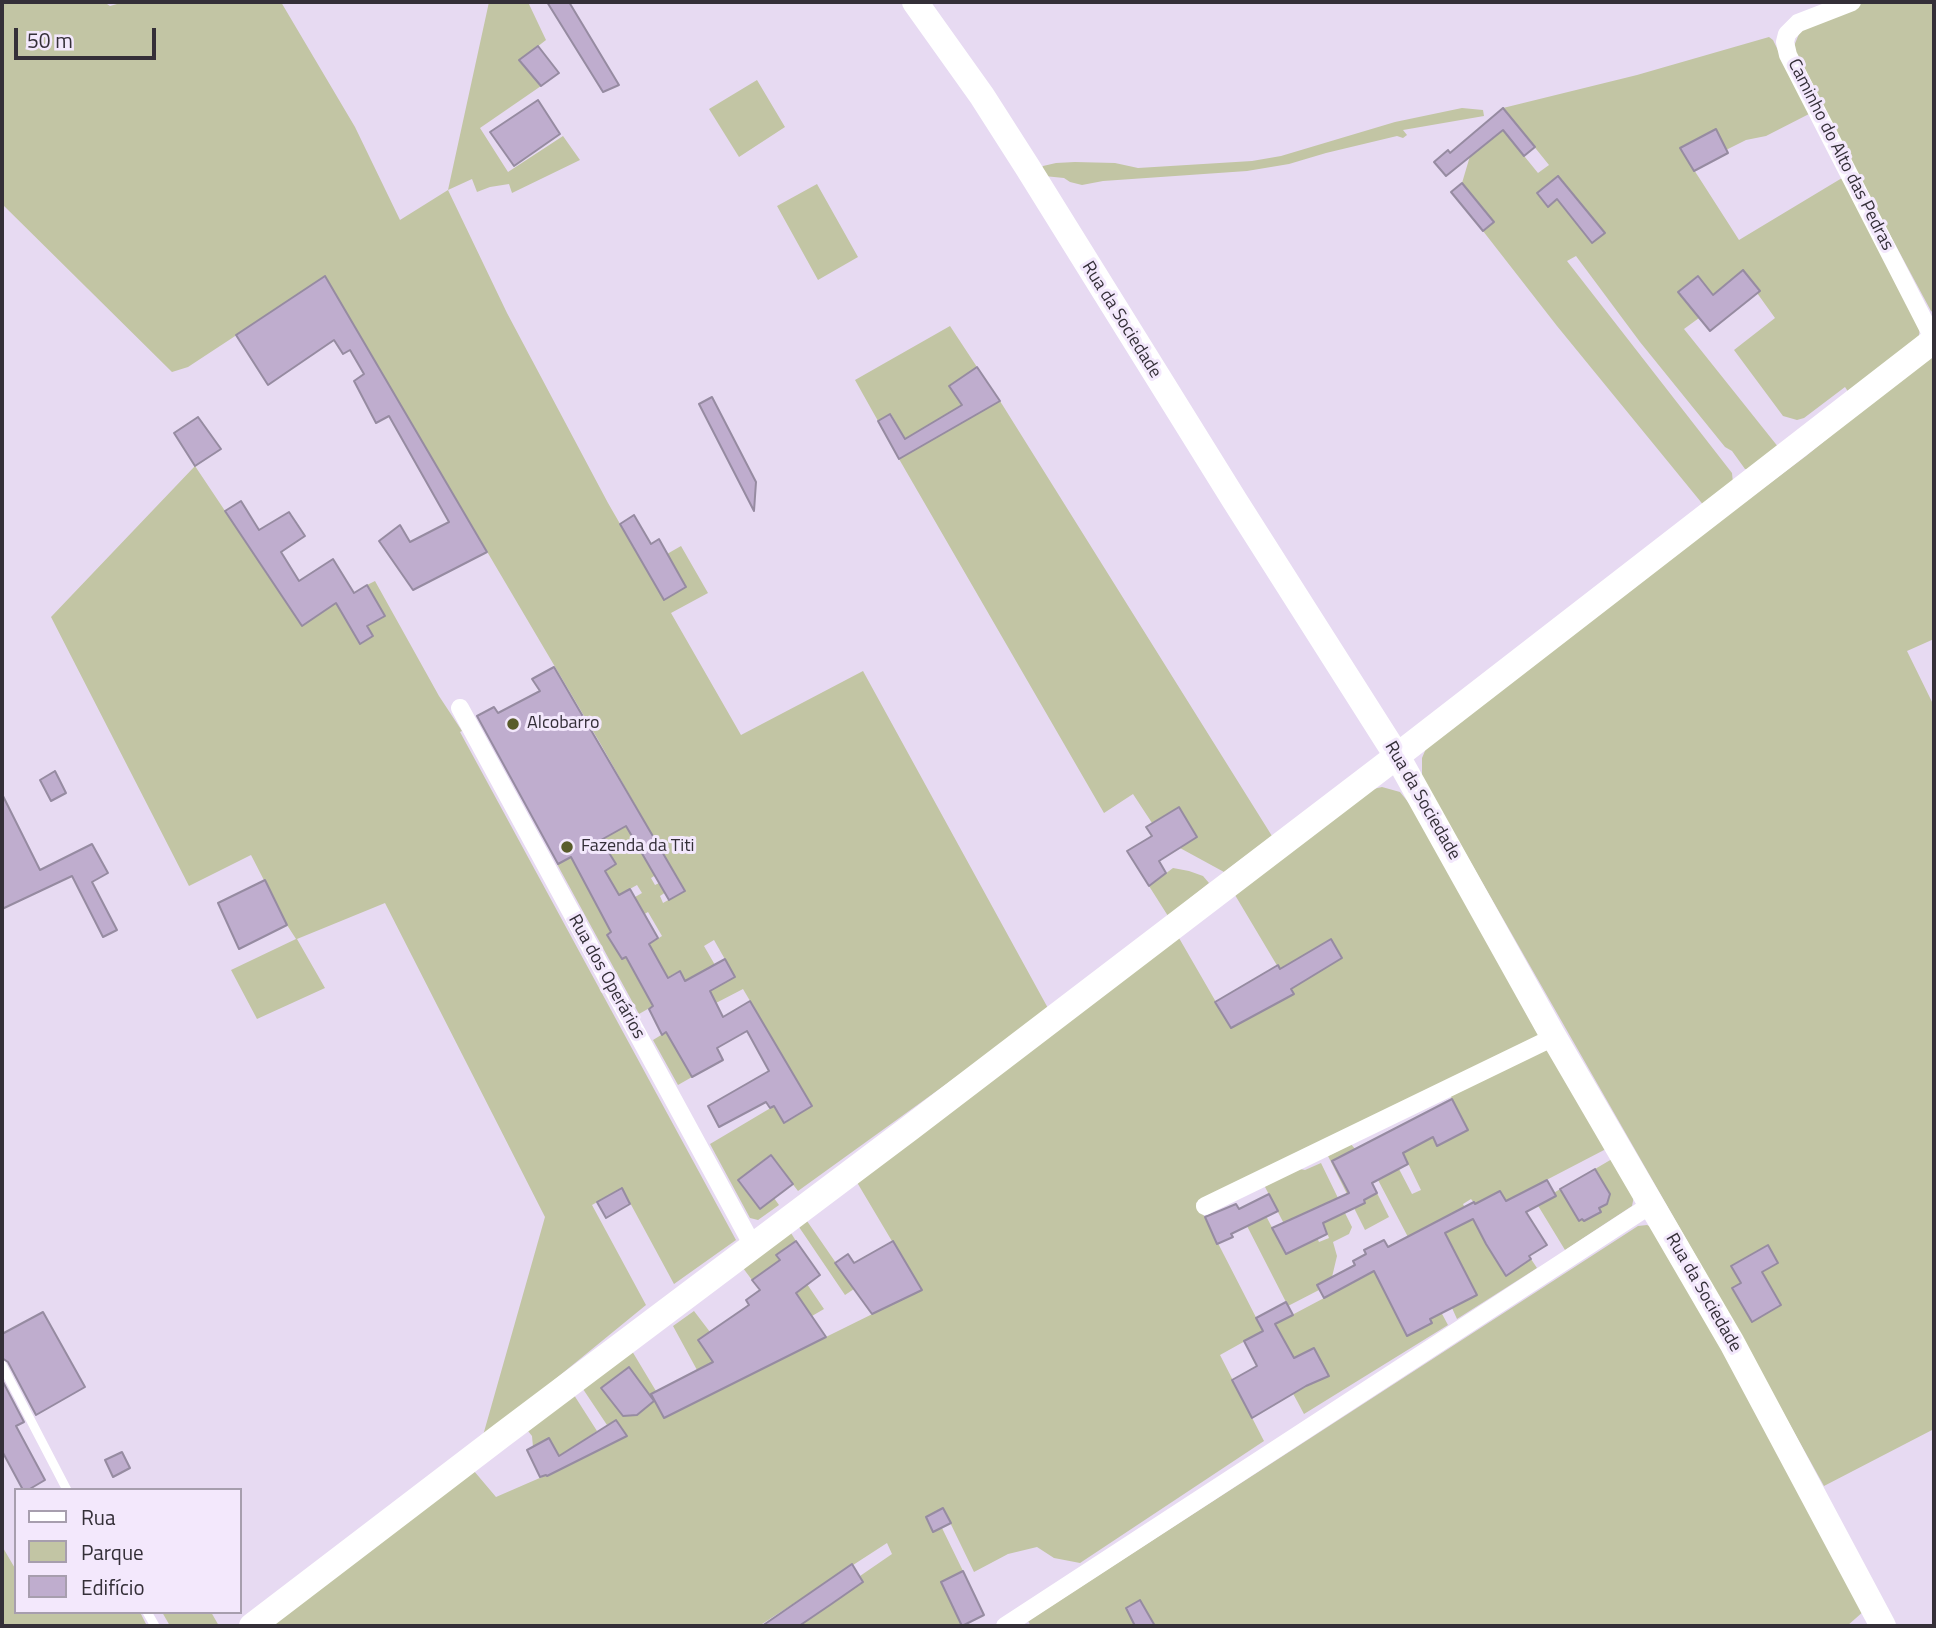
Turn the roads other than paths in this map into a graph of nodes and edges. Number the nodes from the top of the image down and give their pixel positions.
1 (915, 2) edge
2 (1852, 2) edge
3 (1934, 340) edge
4 (460, 708) dead end
5 (1397, 755) junction
6 (1554, 1037) junction
7 (1652, 1205) junction
8 (1205, 1206) dead end
9 (753, 1246) junction
10 (2, 1365) edge
11 (66, 1488) edge
12 (1012, 1624) edge
13 (252, 1626) edge
14 (1883, 1626) edge

1 - 5 main road, Rua da Sociedade
2 - 3 street, Caminho do Alto das Pedras
3 - 5 main road
4 - 9 street, Rua dos Operários
5 - 6 main road, Rua da Sociedade
5 - 9 main road
6 - 7 main road, Rua da Sociedade
6 - 8 street
7 - 12 street
7 - 14 main road, Rua da Sociedade
9 - 13 main road
10 - 11 lane

